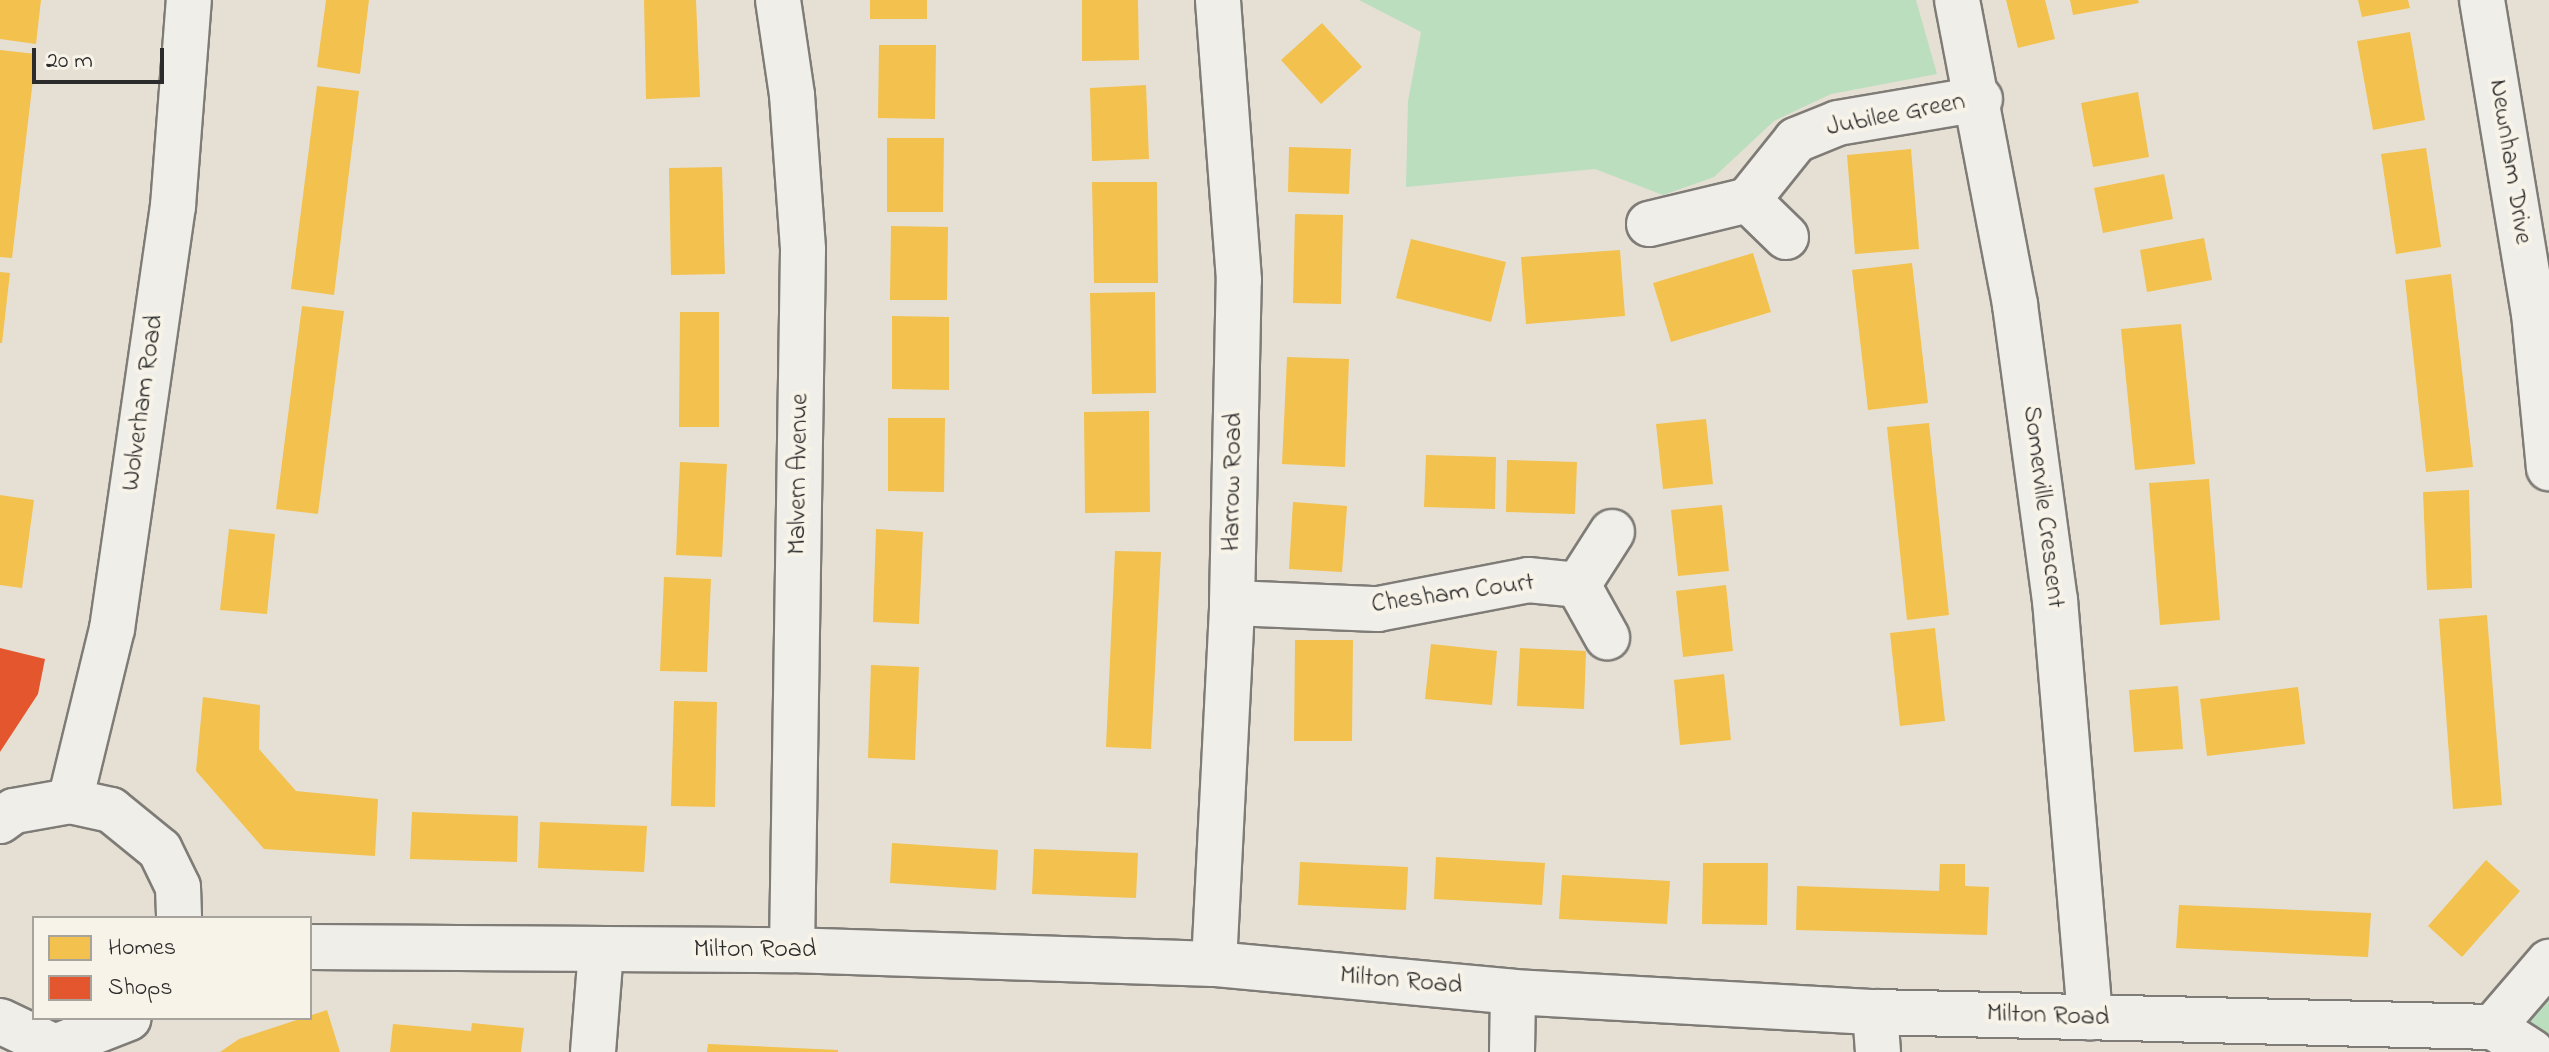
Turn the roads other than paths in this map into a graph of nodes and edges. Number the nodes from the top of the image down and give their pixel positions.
1 (189, 0) edge
2 (778, 0) edge
3 (1218, 0) edge
4 (1957, 0) edge
5 (2482, 0) edge
6 (1980, 99) junction
7 (1748, 200) junction
8 (1649, 224) dead end
9 (1786, 237) dead end
10 (2549, 468) edge
11 (1612, 532) dead end
12 (1578, 585) junction
13 (1232, 603) junction
14 (1607, 637) dead end
15 (70, 801) junction
16 (0, 821) edge
17 (179, 916) edge
18 (312, 947) edge
19 (792, 950) junction
20 (601, 951) junction
21 (2549, 962) edge
22 (1214, 964) junction
23 (1513, 992) junction
24 (2090, 1018) junction
25 (124, 1020) edge
26 (0, 1021) edge
27 (2493, 1027) junction
28 (1876, 1032) edge
29 (55, 1049) edge
30 (593, 1052) edge
31 (1512, 1052) edge
32 (2532, 1052) edge

1 - 15 street, Wolverham Road
2 - 19 street, Malvern Avenue
3 - 13 street, Harrow Road
4 - 6 street, Somerville Crescent
5 - 10 street, Newnham Drive
6 - 7 street, Jubilee Green
6 - 24 street, Somerville Crescent
7 - 8 street
7 - 9 street
11 - 12 street
12 - 13 street, Chesham Court
12 - 14 street
13 - 22 street, Harrow Road
15 - 16 street
15 - 17 street
18 - 20 street, Milton Road
19 - 20 street, Milton Road
19 - 22 street, Milton Road
20 - 30 street
21 - 27 street
22 - 23 street, Milton Road
23 - 28 street, Milton Road
23 - 31 street
24 - 27 street, Milton Road
24 - 28 street, Milton Road
25 - 29 street
26 - 29 street
27 - 32 street

